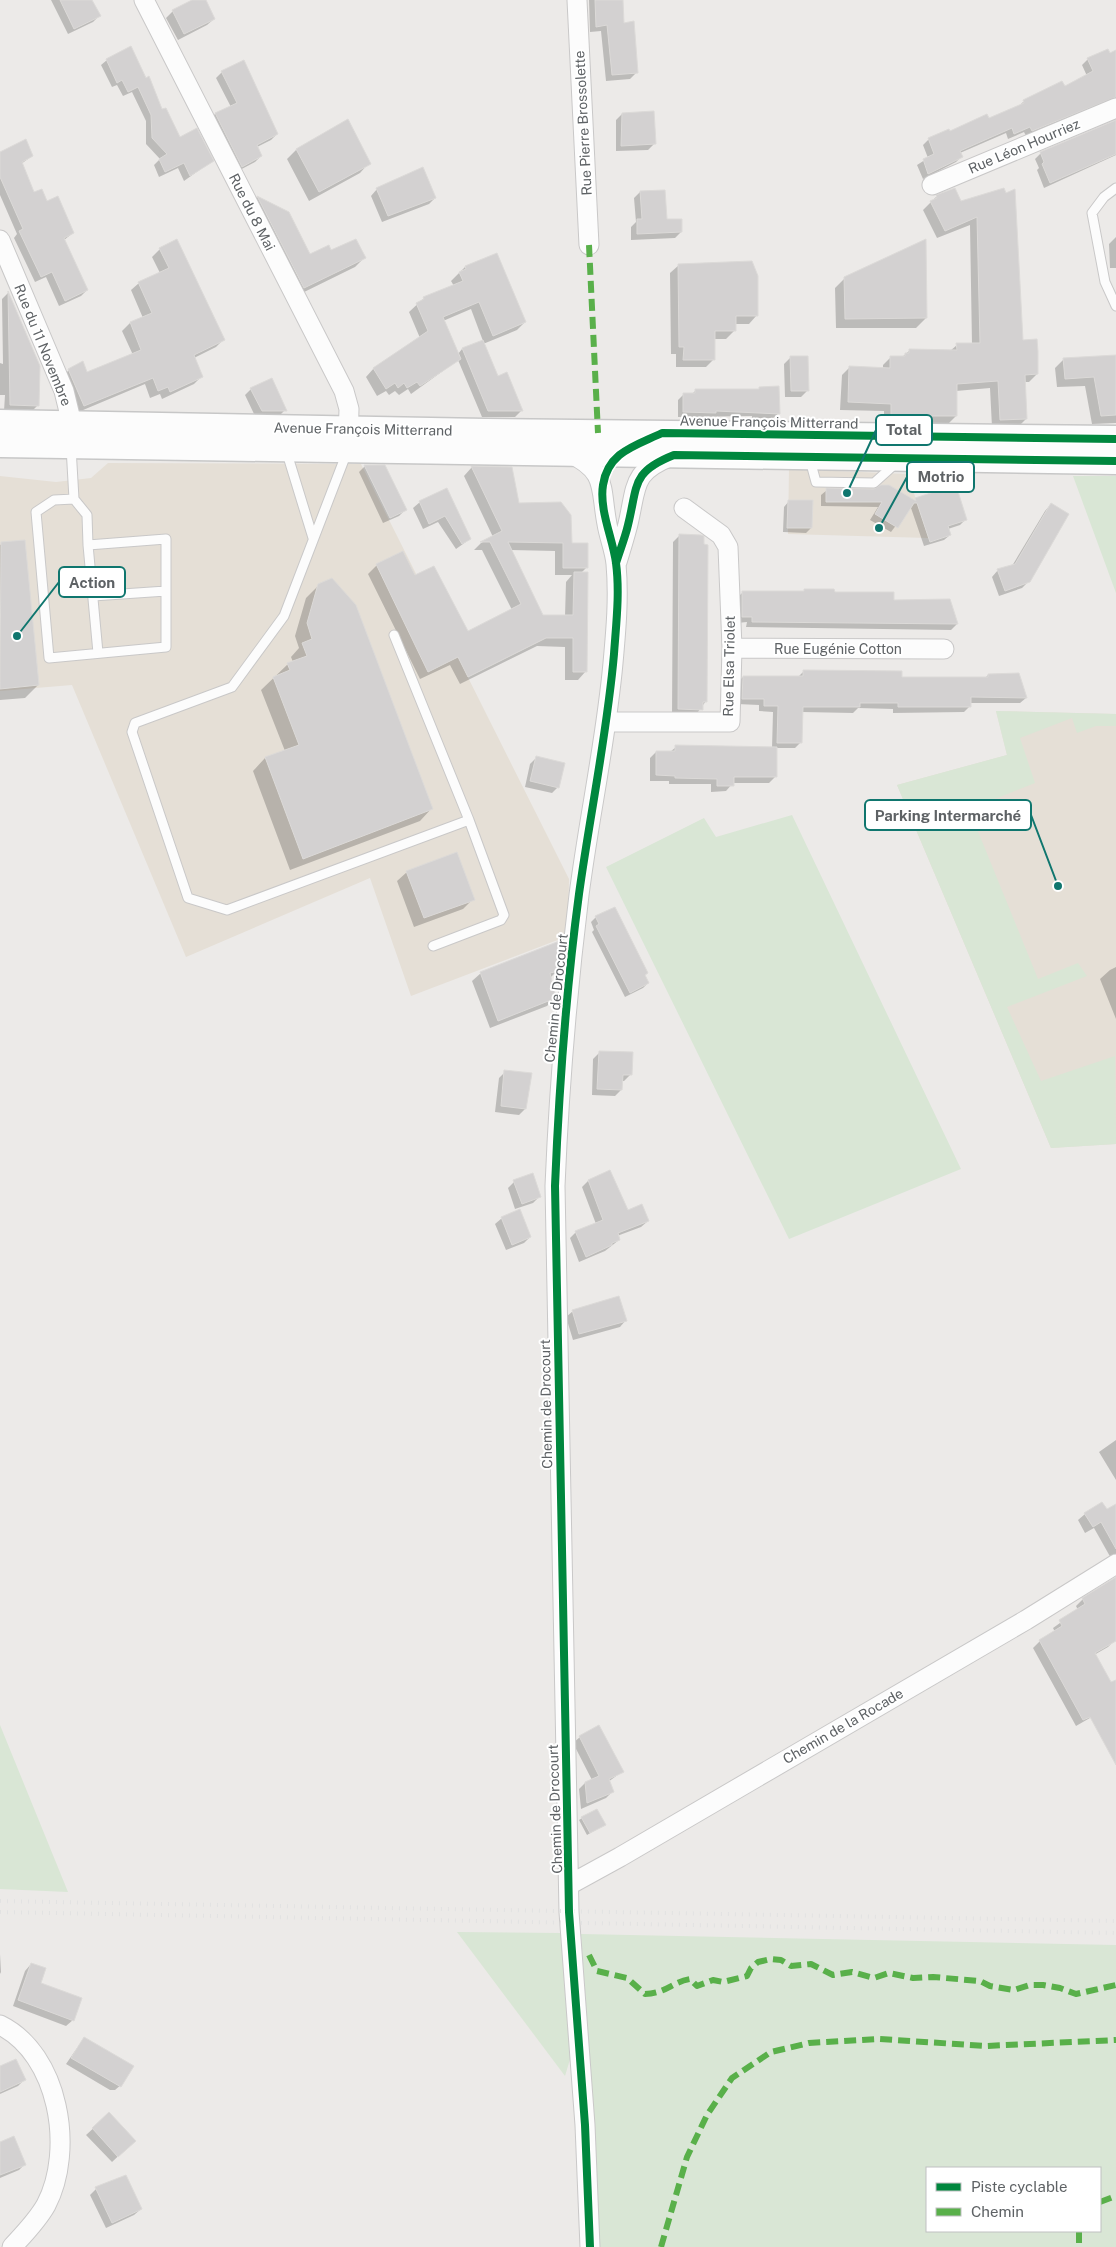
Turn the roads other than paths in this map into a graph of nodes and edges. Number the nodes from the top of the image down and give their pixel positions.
1 (144, 0) edge
2 (577, 0) edge
3 (1116, 108) edge
4 (932, 185) dead end
5 (1116, 188) edge
6 (0, 240) edge
7 (589, 245) dead end
8 (1116, 306) edge
9 (0, 422) edge
10 (71, 434) junction
11 (348, 438) junction
12 (1116, 439) edge
13 (0, 444) edge
14 (668, 444) junction
15 (285, 448) junction
16 (568, 453) junction
17 (618, 454) junction
18 (1116, 461) edge
19 (603, 486) junction
20 (635, 487) junction
21 (74, 498) junction
22 (684, 508) dead end
23 (314, 538) junction
24 (88, 545) junction
25 (616, 563) junction
26 (166, 591) junction
27 (93, 596) junction
28 (394, 636) dead end
29 (732, 648) junction
30 (944, 649) dead end
31 (98, 653) junction
32 (607, 722) junction
33 (469, 820) junction
34 (433, 946) dead end
35 (1116, 1564) edge
36 (569, 1885) junction
37 (0, 2025) edge
38 (12, 2247) edge
39 (590, 2247) edge

1 - 11 street, Rue du 8 Mai
2 - 7 street, Rue Pierre Brossolette
3 - 4 street, Rue Léon Hourriez
5 - 8 lane
6 - 10 street, Rue du 11 Novembre
9 - 10 main road, Avenue François Mitterrand
10 - 11 main road, Avenue François Mitterrand
10 - 13 main road, Avenue François Mitterrand
10 - 15 main road, Avenue François Mitterrand
10 - 21 lane
11 - 14 main road, Avenue François Mitterrand
11 - 15 main road, Avenue François Mitterrand
11 - 16 main road, Avenue François Mitterrand
11 - 23 lane
12 - 14 main road, Avenue François Mitterrand
14 - 17 main road, Avenue François Mitterrand
14 - 18 main road, Avenue François Mitterrand
14 - 20 street
15 - 23 lane
16 - 17 main road, Avenue François Mitterrand
16 - 19 street, Chemin de Drocourt
17 - 19 street, Chemin de Drocourt
17 - 20 street
19 - 25 street, Chemin de Drocourt
20 - 25 street, Chemin de Drocourt
21 - 24 lane
21 - 31 lane
22 - 29 street, Rue Elsa Triolet
23 - 33 lane
24 - 26 lane
24 - 27 lane
25 - 32 street, Chemin de Drocourt
26 - 27 lane
26 - 31 lane
27 - 31 lane
28 - 33 lane
29 - 30 street, Rue Eugénie Cotton
29 - 32 street, Rue Elsa Triolet
32 - 36 street, Chemin de Drocourt
33 - 34 lane
35 - 36 street, Chemin de la Rocade
36 - 39 street, Chemin de Drocourt
37 - 38 street

